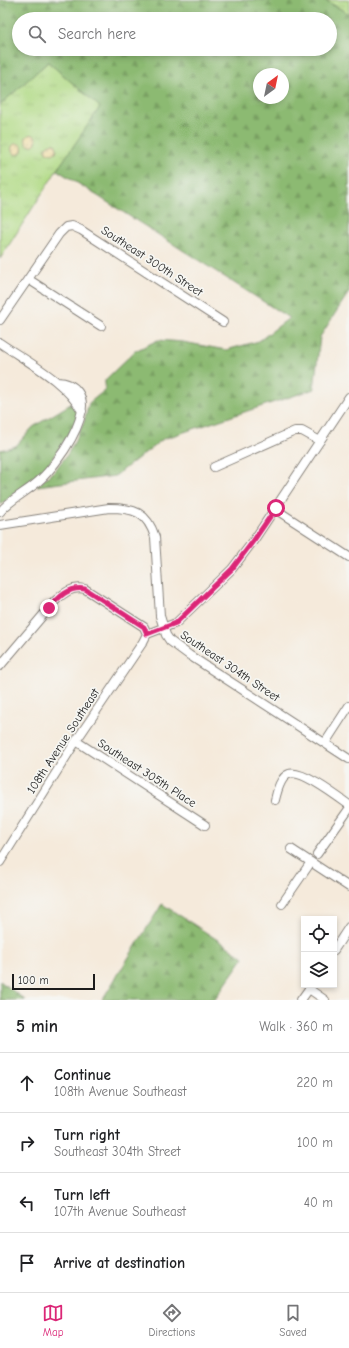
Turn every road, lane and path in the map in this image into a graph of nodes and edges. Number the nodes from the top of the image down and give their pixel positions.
1 (28, 279) junction
2 (0, 320) edge
3 (223, 322) dead end
4 (101, 326) dead end
5 (0, 343) edge
6 (349, 397) edge
7 (320, 440) junction
8 (214, 467) dead end
9 (275, 509) junction
10 (0, 512) edge
11 (0, 525) edge
12 (349, 557) edge
13 (163, 628) junction
14 (147, 634) junction
15 (0, 666) edge
16 (349, 706) edge
17 (76, 741) junction
18 (325, 743) junction
19 (349, 759) edge
20 (275, 800) dead end
21 (349, 805) edge
22 (349, 809) edge
23 (205, 825) dead end
24 (291, 849) dead end
25 (317, 854) dead end
26 (0, 862) edge
27 (311, 862) junction
28 (349, 887) edge
29 (282, 904) dead end
30 (349, 927) edge
31 (337, 945) edge
32 (309, 988) edge
33 (311, 988) edge
34 (301, 1000) edge
35 (325, 1000) edge

1 - 2 street
1 - 3 street, Southeast 300th Street
1 - 4 street
5 - 10 street
6 - 7 street
7 - 8 street
7 - 9 street
9 - 12 street
9 - 13 street
11 - 13 street
13 - 14 street
13 - 18 street, Southeast 304th Street
14 - 15 street
14 - 17 street, 108th Avenue Southeast
16 - 18 street
17 - 23 street, Southeast 305th Place
17 - 26 street, 108th Avenue Southeast
18 - 19 street, Southeast 304th Street
20 - 21 street
22 - 25 street
24 - 27 street
27 - 28 street
27 - 29 street
30 - 31 street
32 - 34 street
33 - 35 street

